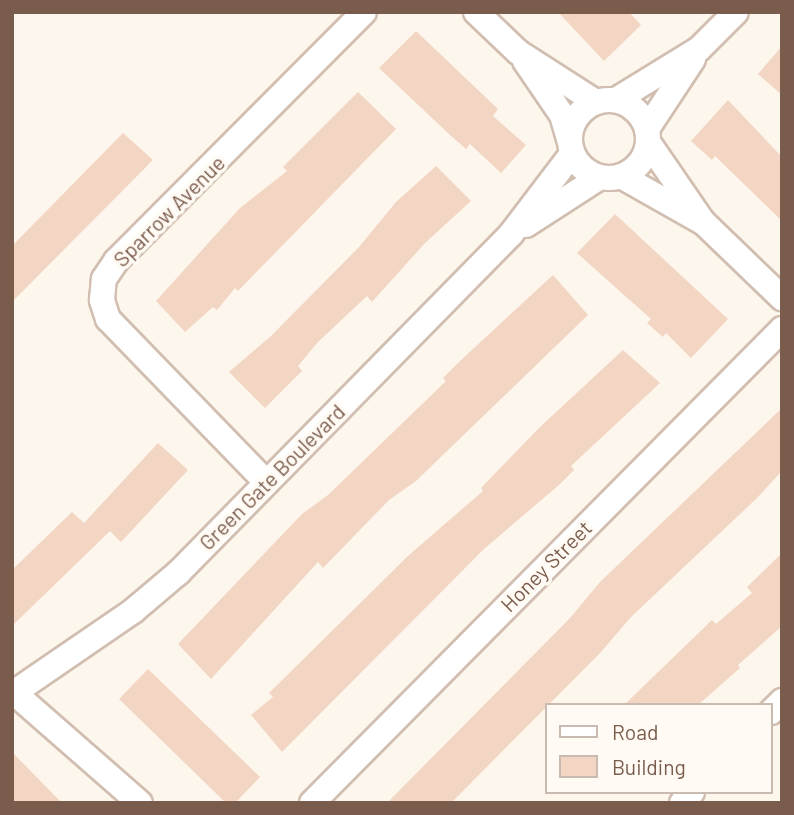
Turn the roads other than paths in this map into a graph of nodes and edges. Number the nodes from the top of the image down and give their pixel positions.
1 (364, 12) edge
2 (476, 12) edge
3 (736, 12) edge
4 (699, 49) junction
5 (518, 52) junction
6 (606, 101) junction
7 (647, 135) junction
8 (571, 147) junction
9 (611, 177) junction
10 (703, 222) junction
11 (511, 234) junction
12 (782, 298) edge
13 (782, 330) edge
14 (266, 482) junction
15 (13, 693) edge
16 (140, 803) edge
17 (312, 803) edge

1 - 14 street, Sparrow Avenue
2 - 5 street
3 - 4 street
4 - 6 street
4 - 7 street
5 - 6 street
5 - 8 street
6 - 7 street
6 - 8 street
7 - 9 street
7 - 10 street
8 - 9 street
8 - 11 street, Green Gate Boulevard
9 - 10 street
9 - 11 street, Green Gate Boulevard
10 - 12 street
11 - 14 street, Green Gate Boulevard
13 - 17 street, Honey Street
14 - 15 street, Green Gate Boulevard
15 - 16 street

